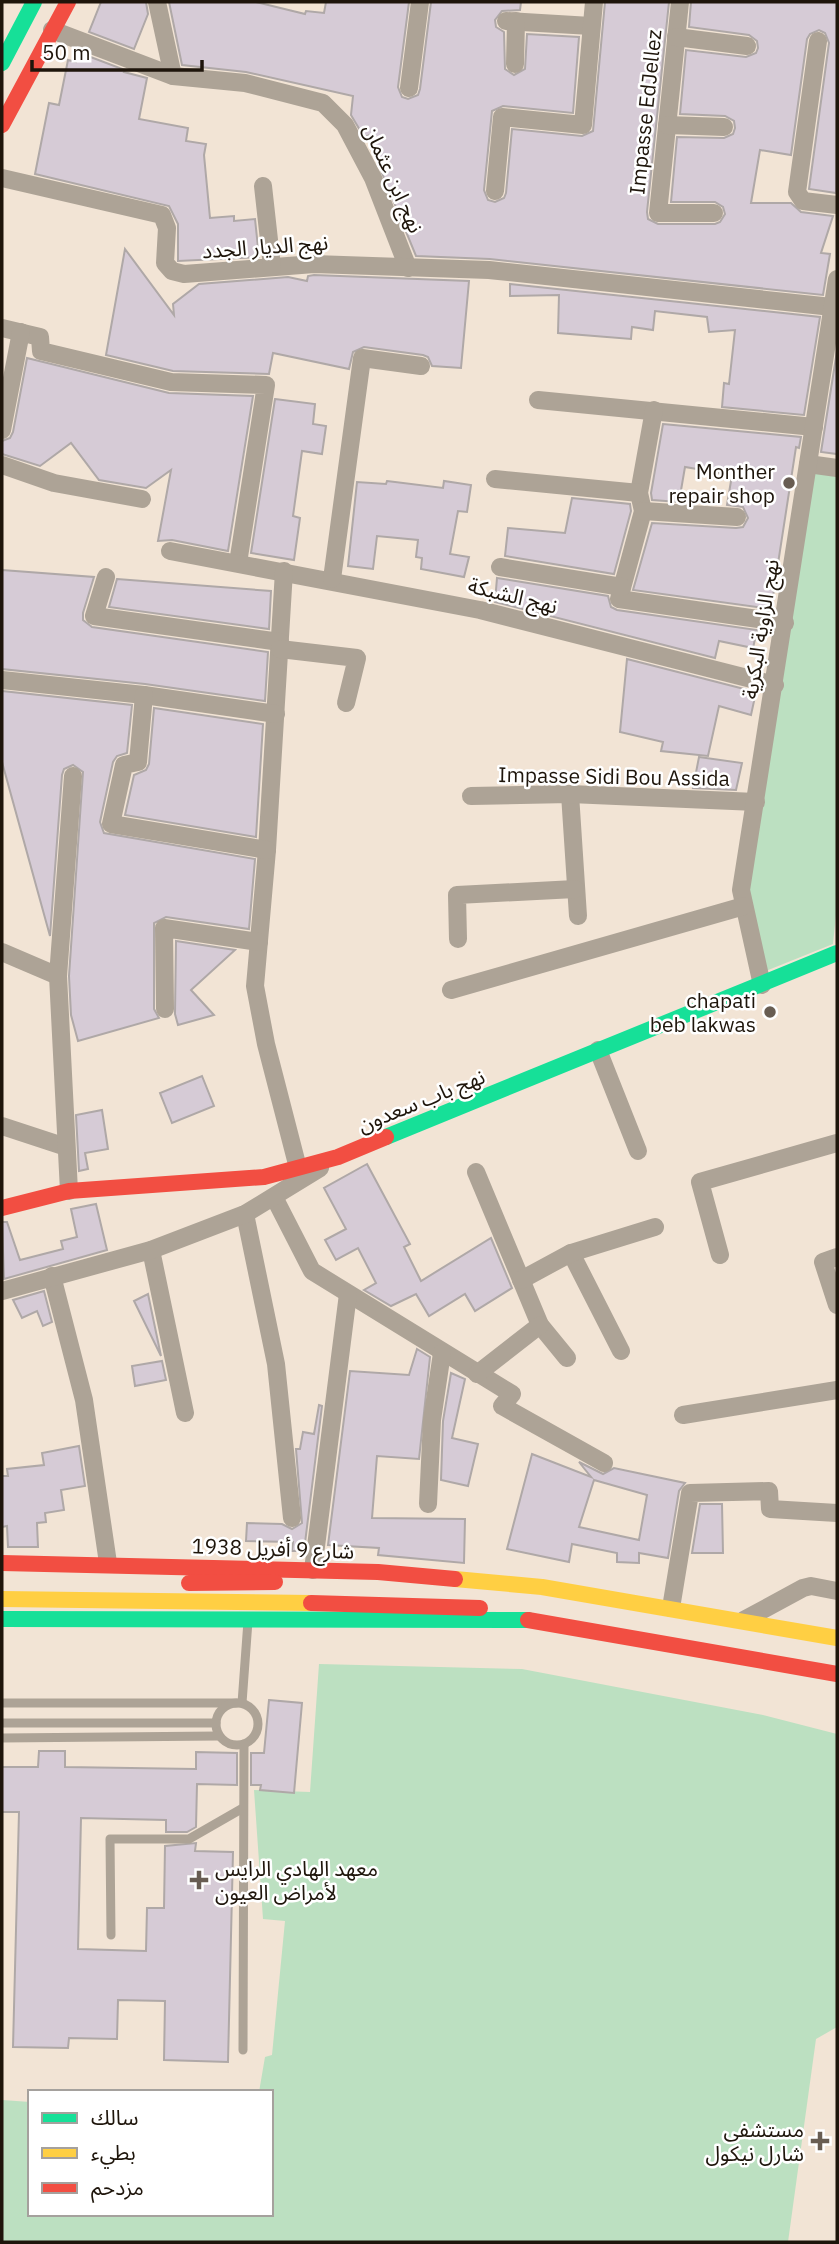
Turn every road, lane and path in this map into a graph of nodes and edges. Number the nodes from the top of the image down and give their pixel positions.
1 (34, 2) edge
2 (157, 2) edge
3 (420, 2) edge
4 (594, 2) edge
5 (680, 2) edge
6 (63, 5) edge
7 (592, 26) junction
8 (52, 30) junction
9 (676, 37) junction
10 (818, 41) dead end
11 (747, 46) dead end
12 (2, 63) edge
13 (515, 64) dead end
14 (173, 76) junction
15 (409, 88) dead end
16 (2, 125) edge
17 (667, 125) junction
18 (724, 127) dead end
19 (2, 178) edge
20 (263, 186) dead end
21 (495, 191) dead end
22 (837, 205) edge
23 (714, 213) dead end
24 (272, 267) junction
25 (408, 268) junction
26 (837, 279) edge
27 (835, 301) edge
28 (2, 328) edge
29 (21, 332) junction
30 (421, 366) dead end
31 (538, 400) dead end
32 (654, 411) junction
33 (814, 427) junction
34 (2, 429) edge
35 (808, 464) junction
36 (2, 466) edge
37 (837, 468) edge
38 (495, 479) dead end
39 (639, 493) junction
40 (142, 499) dead end
41 (643, 512) junction
42 (737, 517) dead end
43 (170, 551) dead end
44 (238, 563) junction
45 (500, 567) dead end
46 (285, 571) junction
47 (106, 577) dead end
48 (332, 579) junction
49 (622, 587) junction
50 (785, 623) junction
51 (280, 646) junction
52 (2, 680) edge
53 (775, 685) junction
54 (145, 695) junction
55 (346, 703) dead end
56 (276, 714) junction
57 (73, 775) dead end
58 (570, 794) junction
59 (471, 796) dead end
60 (756, 802) junction
61 (267, 850) junction
62 (575, 889) junction
63 (744, 906) junction
64 (578, 916) dead end
65 (458, 939) dead end
66 (259, 942) junction
67 (2, 952) edge
68 (837, 953) edge
69 (58, 976) junction
70 (762, 985) junction
71 (451, 990) dead end
72 (165, 1009) dead end
73 (598, 1050) junction
74 (2, 1126) edge
75 (837, 1143) edge
76 (66, 1147) junction
77 (638, 1151) dead end
78 (338, 1157) junction
79 (299, 1168) junction
80 (476, 1172) dead end
81 (69, 1191) junction
82 (274, 1197) junction
83 (2, 1208) edge
84 (245, 1214) junction
85 (655, 1227) dead end
86 (151, 1250) junction
87 (571, 1253) junction
88 (719, 1255) dead end
89 (837, 1256) edge
90 (52, 1276) junction
91 (521, 1280) junction
92 (2, 1291) edge
93 (348, 1294) junction
94 (837, 1305) edge
95 (540, 1325) junction
96 (621, 1351) dead end
97 (442, 1353) junction
98 (567, 1357) dead end
99 (477, 1374) junction
100 (837, 1390) edge
101 (184, 1413) dead end
102 (683, 1415) dead end
103 (604, 1463) dead end
104 (428, 1504) dead end
105 (837, 1513) edge
106 (292, 1518) dead end
107 (2, 1563) edge
108 (108, 1563) junction
109 (313, 1570) junction
110 (127, 1583) dead end
111 (542, 1587) junction
112 (837, 1591) edge
113 (2, 1599) edge
114 (671, 1608) junction
115 (2, 1619) edge
116 (248, 1619) junction
117 (541, 1620) junction
118 (744, 1620) junction
119 (837, 1638) edge
120 (837, 1674) edge
121 (2, 1703) edge
122 (239, 1703) junction
123 (2, 1723) edge
124 (216, 1723) junction
125 (219, 1736) junction
126 (2, 1738) edge
127 (244, 1744) junction
128 (243, 1808) junction
129 (111, 1935) dead end
130 (243, 2050) dead end

1 - 12 main road
2 - 14 street
3 - 15 street
4 - 7 street
5 - 9 street, Impasse EdJellez
6 - 8 main road
7 - 13 street
7 - 21 street
8 - 14 street, نهج ابن عثمان
8 - 16 main road
9 - 11 street
9 - 17 street, Impasse EdJellez
10 - 22 street
14 - 25 street, نهج ابن عثمان
17 - 18 street
17 - 23 street, Impasse EdJellez
19 - 24 street, نهج الديار الجدد
20 - 24 street
24 - 25 street, نهج الديار الجدد
25 - 27 street, نهج الديار الجدد
26 - 27 street, نهج الزاوية البكرية
27 - 33 street, نهج الزاوية البكرية
28 - 29 street
29 - 34 street
29 - 44 street
30 - 48 street
31 - 32 street
32 - 33 street
32 - 39 street
33 - 35 street, نهج الزاوية البكرية
35 - 37 street
35 - 50 street, نهج الزاوية البكرية
36 - 40 street
38 - 39 street
39 - 41 street
41 - 42 street
41 - 49 street
43 - 44 street, نهج الشبكة
44 - 46 street, نهج الشبكة
45 - 49 street
46 - 48 street, نهج الشبكة
46 - 51 street
47 - 51 street
48 - 53 street, نهج الشبكة
49 - 50 street
50 - 53 street, نهج الزاوية البكرية
51 - 55 street
51 - 56 street
52 - 54 street
53 - 60 street, نهج الزاوية البكرية
54 - 56 street
54 - 61 street
56 - 61 street
57 - 69 street
58 - 59 street, Impasse Sidi Bou Assida
58 - 60 street, Impasse Sidi Bou Assida
58 - 62 street
60 - 63 street, نهج الزاوية البكرية
61 - 66 street
62 - 64 street
62 - 65 street
63 - 70 street, نهج الزاوية البكرية
63 - 71 street
66 - 72 street
66 - 79 street
67 - 69 street
68 - 70 main road, نهج باب سعدون
69 - 76 street
70 - 73 main road, نهج باب سعدون
73 - 77 street
73 - 78 main road, نهج باب سعدون
74 - 76 street
75 - 88 street
76 - 81 street
78 - 79 main road, نهج باب سعدون
78 - 82 street
79 - 81 main road, نهج باب سعدون
80 - 91 street
81 - 83 main road, نهج باب سعدون
82 - 84 street
82 - 93 street
84 - 86 street
84 - 106 street
85 - 87 street
86 - 90 street
86 - 101 street
87 - 91 street
87 - 96 street
89 - 94 street
90 - 92 street
90 - 108 street
91 - 95 street
93 - 97 street
93 - 109 street
95 - 98 street
95 - 99 street
97 - 99 street
97 - 104 street
99 - 103 street
100 - 102 street
105 - 114 street
107 - 108 main road, شارع 9 أفريل 1938
108 - 109 main road, شارع 9 أفريل 1938
109 - 111 main road, شارع 9 أفريل 1938
110 - 111 main road, شارع 9 أفريل 1938
111 - 114 main road, شارع 9 أفريل 1938
112 - 118 street
113 - 117 main road
114 - 118 main road, شارع 9 أفريل 1938
115 - 116 main road
116 - 117 main road
116 - 122 lane
117 - 120 main road
118 - 119 main road, شارع 9 أفريل 1938
121 - 122 lane
122 - 124 lane
122 - 127 lane
123 - 124 lane
124 - 125 lane
125 - 126 lane
125 - 127 lane
127 - 128 lane
128 - 129 lane
128 - 130 lane

